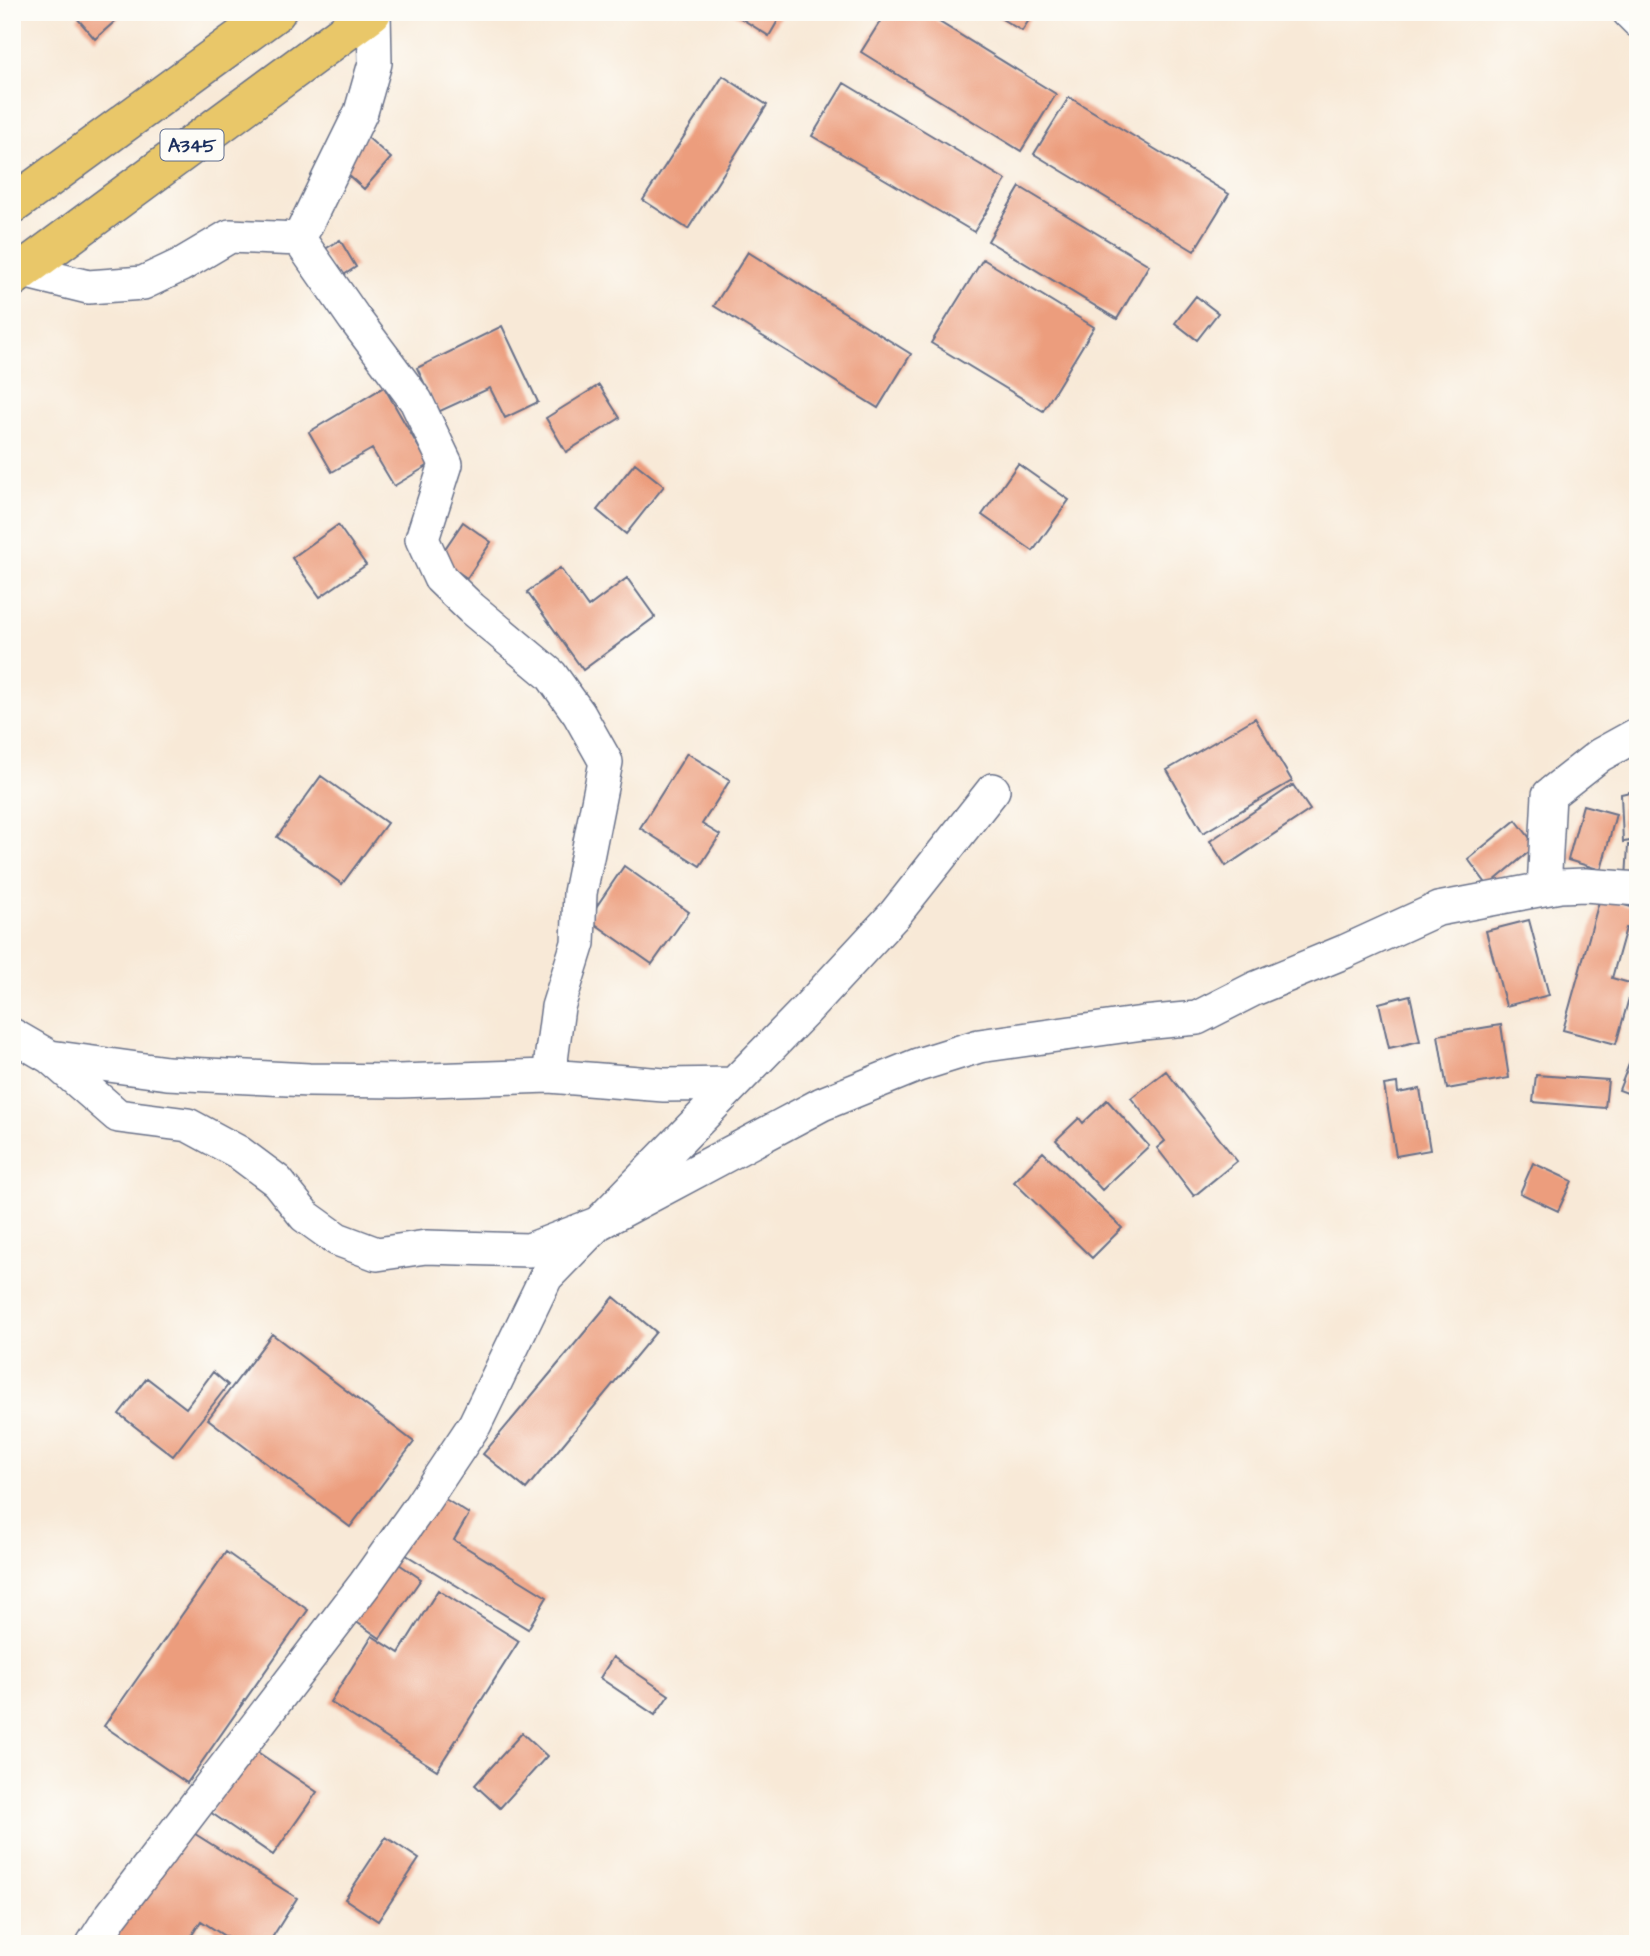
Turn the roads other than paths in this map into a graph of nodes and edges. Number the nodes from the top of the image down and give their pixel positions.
1 (276, 12) edge
2 (373, 12) edge
3 (1629, 12) edge
4 (1638, 21) edge
5 (12, 205) edge
6 (299, 239) junction
7 (17, 275) edge
8 (1638, 734) edge
9 (993, 790) dead end
10 (1544, 888) junction
11 (1638, 890) edge
12 (12, 1035) edge
13 (50, 1058) junction
14 (549, 1076) junction
15 (734, 1084) junction
16 (599, 1223) junction
17 (93, 1944) edge

1 - 5 highway, A345
2 - 6 street
2 - 7 highway, A345
3 - 4 street
6 - 7 street
6 - 14 street
8 - 10 street
9 - 15 street
10 - 11 street
10 - 16 street
12 - 13 street
13 - 14 street
13 - 16 street
14 - 15 street
15 - 16 street
16 - 17 street

